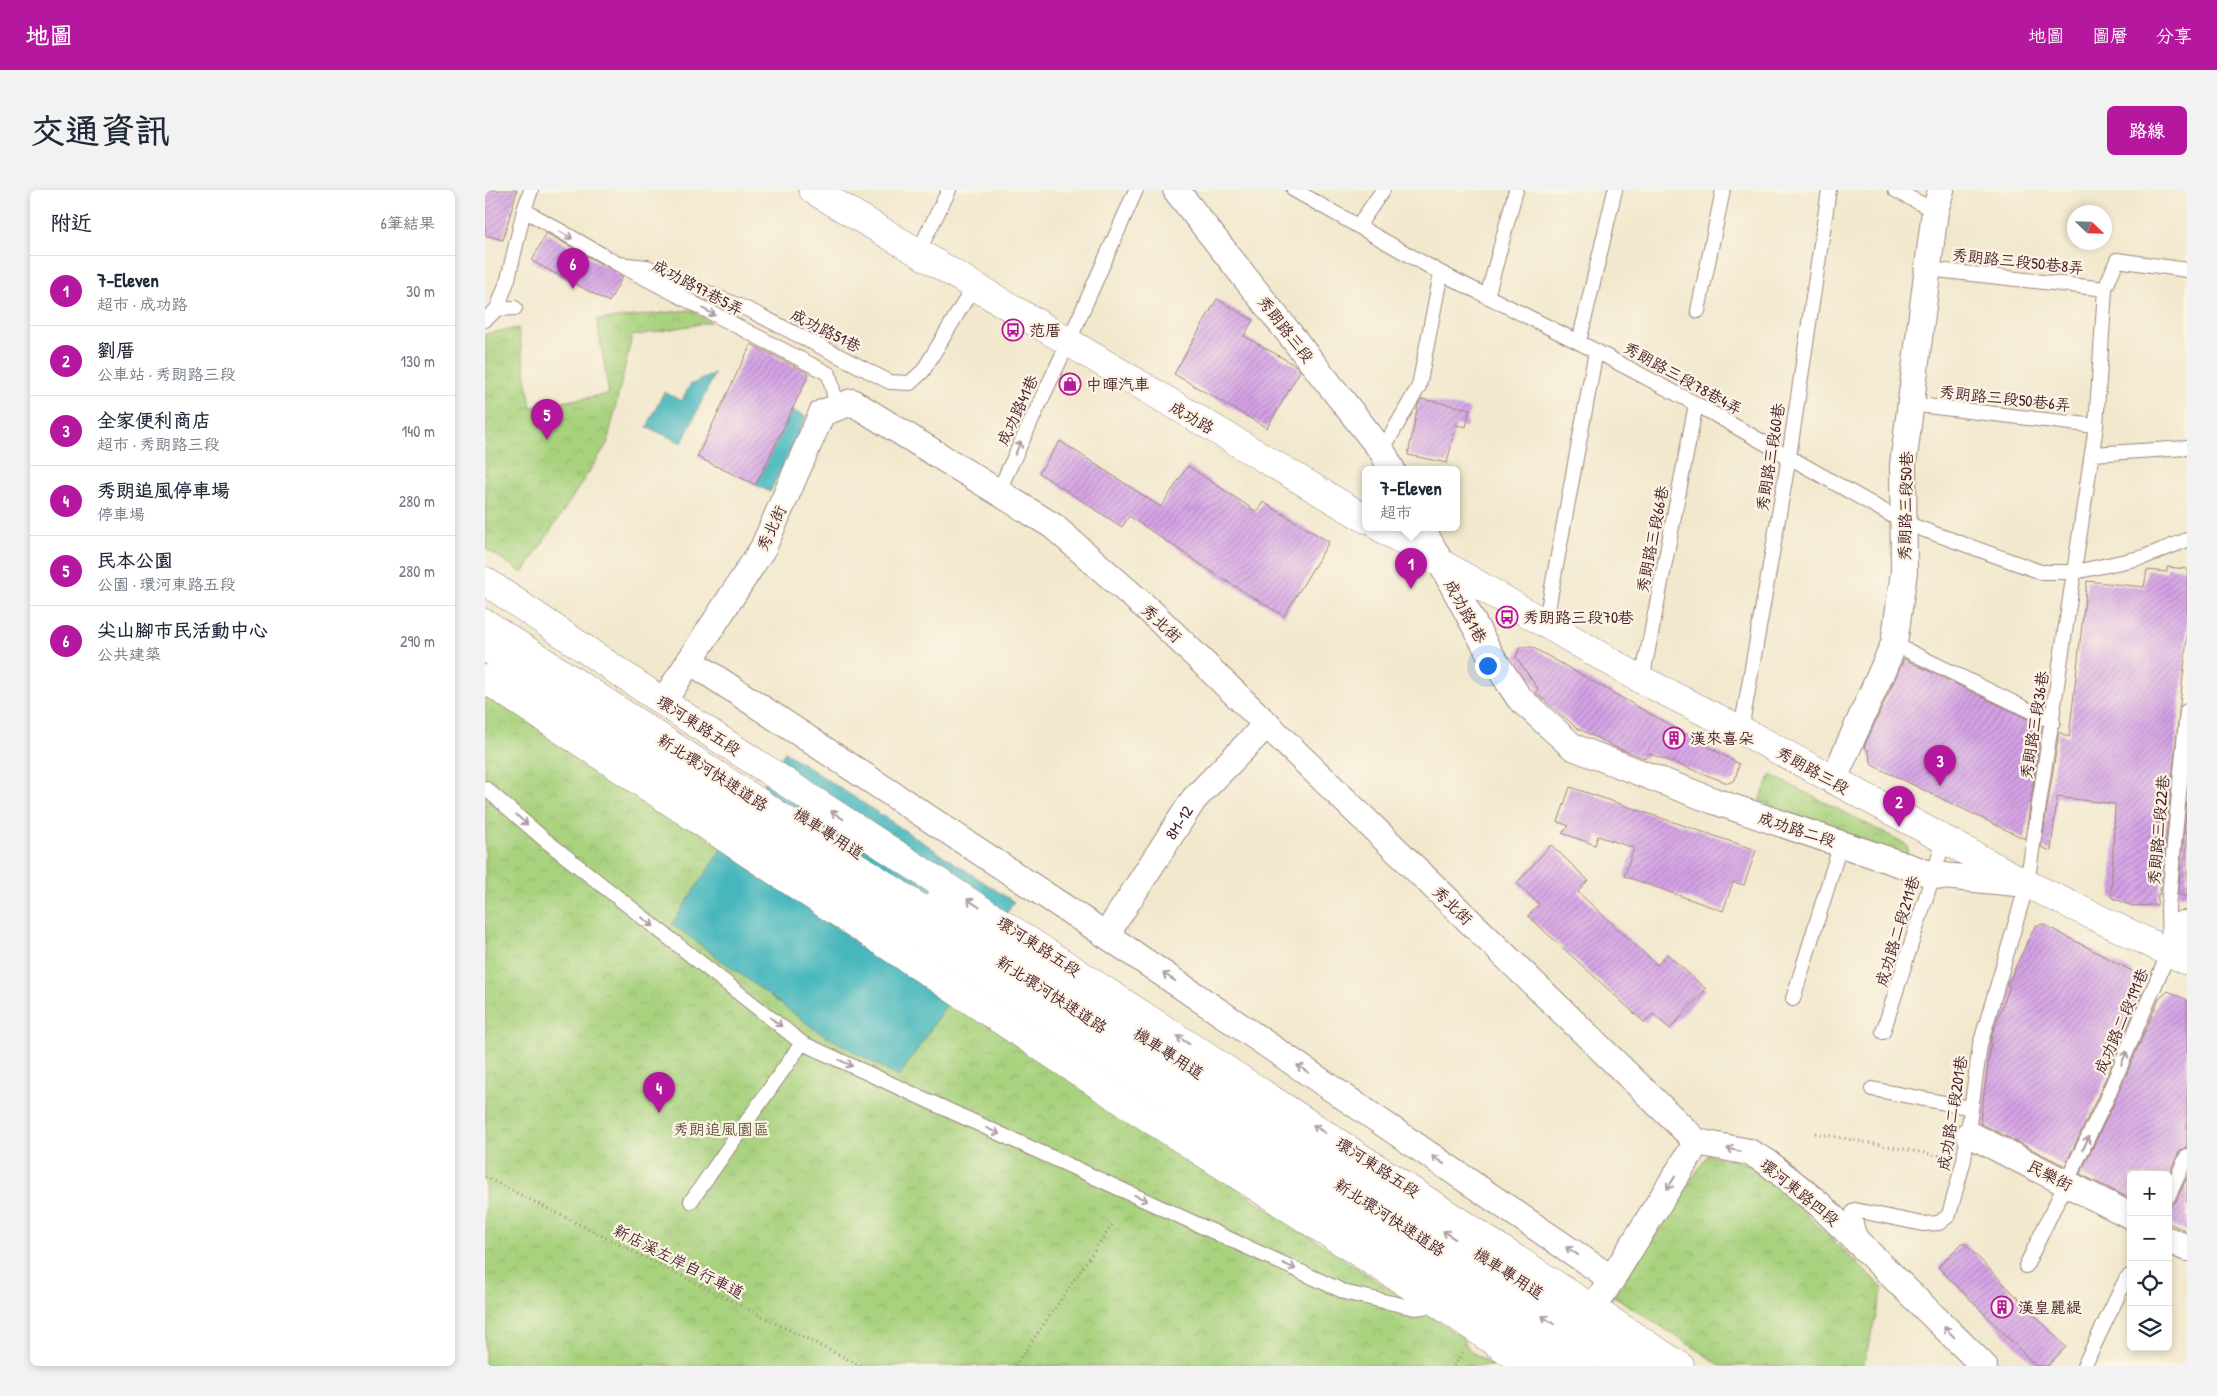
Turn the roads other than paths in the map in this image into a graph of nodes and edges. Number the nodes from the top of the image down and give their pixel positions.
1 (531, 190) edge
2 (813, 190) edge
3 (949, 190) edge
4 (1136, 190) edge
5 (1176, 190) edge
6 (1294, 190) edge
7 (1383, 190) edge
8 (1516, 190) edge
9 (1615, 190) edge
10 (1723, 190) edge
11 (1829, 190) edge
12 (1895, 190) edge
13 (1938, 200) edge
14 (524, 210) junction
15 (1358, 226) junction
16 (918, 252) junction
17 (618, 264) junction
18 (1928, 269) junction
19 (2187, 270) edge
20 (1441, 273) junction
21 (974, 286) junction
22 (2105, 289) junction
23 (1487, 297) junction
24 (515, 308) dead end
25 (497, 309) junction
26 (1698, 311) dead end
27 (485, 320) edge
28 (1579, 342) junction
29 (1068, 343) junction
30 (1597, 351) junction
31 (1695, 404) junction
32 (1910, 404) junction
33 (837, 407) junction
34 (2096, 426) junction
35 (2187, 448) edge
36 (2092, 454) junction
37 (1789, 457) junction
38 (1387, 461) edge
39 (998, 492) junction
40 (1362, 517) edge
41 (1905, 523) junction
42 (1386, 531) edge
43 (1424, 531) edge
44 (2187, 540) edge
45 (1440, 562) junction
46 (2075, 572) junction
47 (485, 581) edge
48 (485, 609) edge
49 (485, 623) edge
50 (1545, 625) junction
51 (1894, 644) junction
52 (485, 647) edge
53 (485, 661) edge
54 (690, 661) junction
55 (485, 679) edge
56 (1642, 680) junction
57 (663, 702) junction
58 (2187, 711) edge
59 (2053, 722) junction
60 (1267, 724) junction
61 (1741, 730) junction
62 (1573, 747) joint
63 (1833, 781) junction
64 (485, 788) edge
65 (1944, 841) junction
66 (1841, 843) junction
67 (1933, 874) junction
68 (2027, 884) junction
69 (2187, 924) edge
70 (1106, 935) junction
71 (2178, 957) edge
72 (1793, 998) dead end
73 (1883, 1032) dead end
74 (802, 1042) junction
75 (1872, 1089) dead end
76 (1971, 1108) junction
77 (1969, 1134) junction
78 (1697, 1142) junction
79 (2187, 1156) edge
80 (2067, 1183) junction
81 (2172, 1188) edge
82 (691, 1201) dead end
83 (2127, 1214) edge
84 (2172, 1242) edge
85 (1862, 1246) junction
86 (2187, 1248) edge
87 (2026, 1266) dead end
88 (1612, 1278) junction
89 (2127, 1278) edge
90 (1439, 1304) junction
91 (1573, 1346) edge
92 (1530, 1366) edge
93 (1619, 1366) edge
94 (1652, 1366) edge
95 (1680, 1366) edge
96 (1984, 1366) edge
97 (2084, 1366) edge

1 - 14 lane
2 - 16 main road, 成功路
3 - 16 lane
4 - 29 lane, 成功路41巷
5 - 38 street, 秀朗路三段
6 - 15 lane, 秀朗路三段78巷4弄
7 - 15 lane
8 - 23 lane
9 - 28 lane
10 - 26 lane
11 - 37 lane, 秀朗路三段60巷
12 - 13 lane
13 - 18 street, 秀朗路三段50巷
14 -> 17 lane, 成功路97巷5弄
14 - 25 lane
15 - 20 lane, 秀朗路三段78巷4弄
16 - 21 main road, 成功路
17 - 21 lane, 成功路51巷
17 -> 33 lane, 成功路97巷5弄
18 - 22 lane, 秀朗路三段50巷8弄
18 - 32 street, 秀朗路三段50巷
19 - 22 lane, 秀朗路三段36巷
20 - 23 lane, 秀朗路三段78巷4弄
20 - 38 lane
21 - 29 main road, 成功路
22 - 34 lane, 秀朗路三段36巷
23 - 28 lane, 秀朗路三段78巷4弄
24 - 25 lane
25 - 27 lane
28 - 30 lane, 秀朗路三段78巷4弄
39 -> 29 lane, 成功路41巷
29 - 40 main road, 成功路
30 - 31 lane, 秀朗路三段78巷4弄
30 - 50 lane
31 - 37 lane, 秀朗路三段78巷4弄
31 - 56 lane, 秀朗路三段66巷
32 - 34 lane, 秀朗路三段50巷6弄
32 - 41 street, 秀朗路三段50巷
33 - 39 street, 秀北街
33 - 54 street, 秀北街
34 - 36 lane, 秀朗路三段36巷
35 - 36 lane
36 - 46 lane, 秀朗路三段36巷
37 - 41 lane, 秀朗路三段78巷4弄
37 - 61 lane, 秀朗路三段60巷
39 - 60 street, 秀北街
41 - 46 lane, 秀朗路三段78巷4弄
41 - 51 street, 秀朗路三段50巷
42 - 45 main road
43 - 45 street
44 - 46 lane, 秀朗路三段78巷4弄
45 - 50 main road, 秀朗路三段
45 - 62 street, 成功路1巷
46 - 59 lane, 秀朗路三段36巷
47 - 57 main road, 環河東路五段
91 -> 48 street, 機車專用道
91 -> 49 main road, 新北環河快速道路
50 - 56 main road, 秀朗路三段
51 - 59 lane
51 - 63 street, 秀朗路三段50巷
52 - 91 main road, 新北環河快速道路
53 - 91 street, 機車專用道
54 - 57 street, 秀北街
54 - 70 street
55 - 90 main road
56 - 61 main road, 秀朗路三段
91 -> 57 main road, 環河東路五段
58 - 71 lane, 秀朗路三段22巷
59 - 68 lane, 秀朗路三段36巷
60 - 70 street, 8M-12
60 - 78 street, 秀北街
61 - 63 main road, 秀朗路三段
62 - 66 street, 成功路二段
63 - 65 main road, 秀朗路三段
64 -> 74 lane
65 - 67 lane, 成功路二段211巷
65 - 68 main road, 秀朗路三段
66 - 67 street, 成功路二段
66 - 72 lane
67 - 68 street, 成功路二段
67 - 73 lane, 成功路二段211巷
68 - 71 main road, 秀朗路三段
68 - 76 lane, 成功路二段201巷
69 - 71 street
88 -> 70 street
80 -> 71 lane, 成功路二段191巷
74 - 82 lane
74 -> 90 lane
75 - 76 lane
76 - 77 lane, 成功路二段201巷
77 - 80 street, 民樂街
77 - 85 lane, 成功路二段201巷
85 -> 78 street, 環河東路四段
78 -> 88 street
79 - 81 lane
80 - 83 street, 民樂街
80 - 87 lane, 成功路二段191巷
84 - 86 street
96 -> 85 street, 環河東路四段
88 - 91 street
89 - 97 lane
90 - 92 main road
91 - 93 main road, 新北環河快速道路
91 - 94 street, 機車專用道
91 - 95 main road

